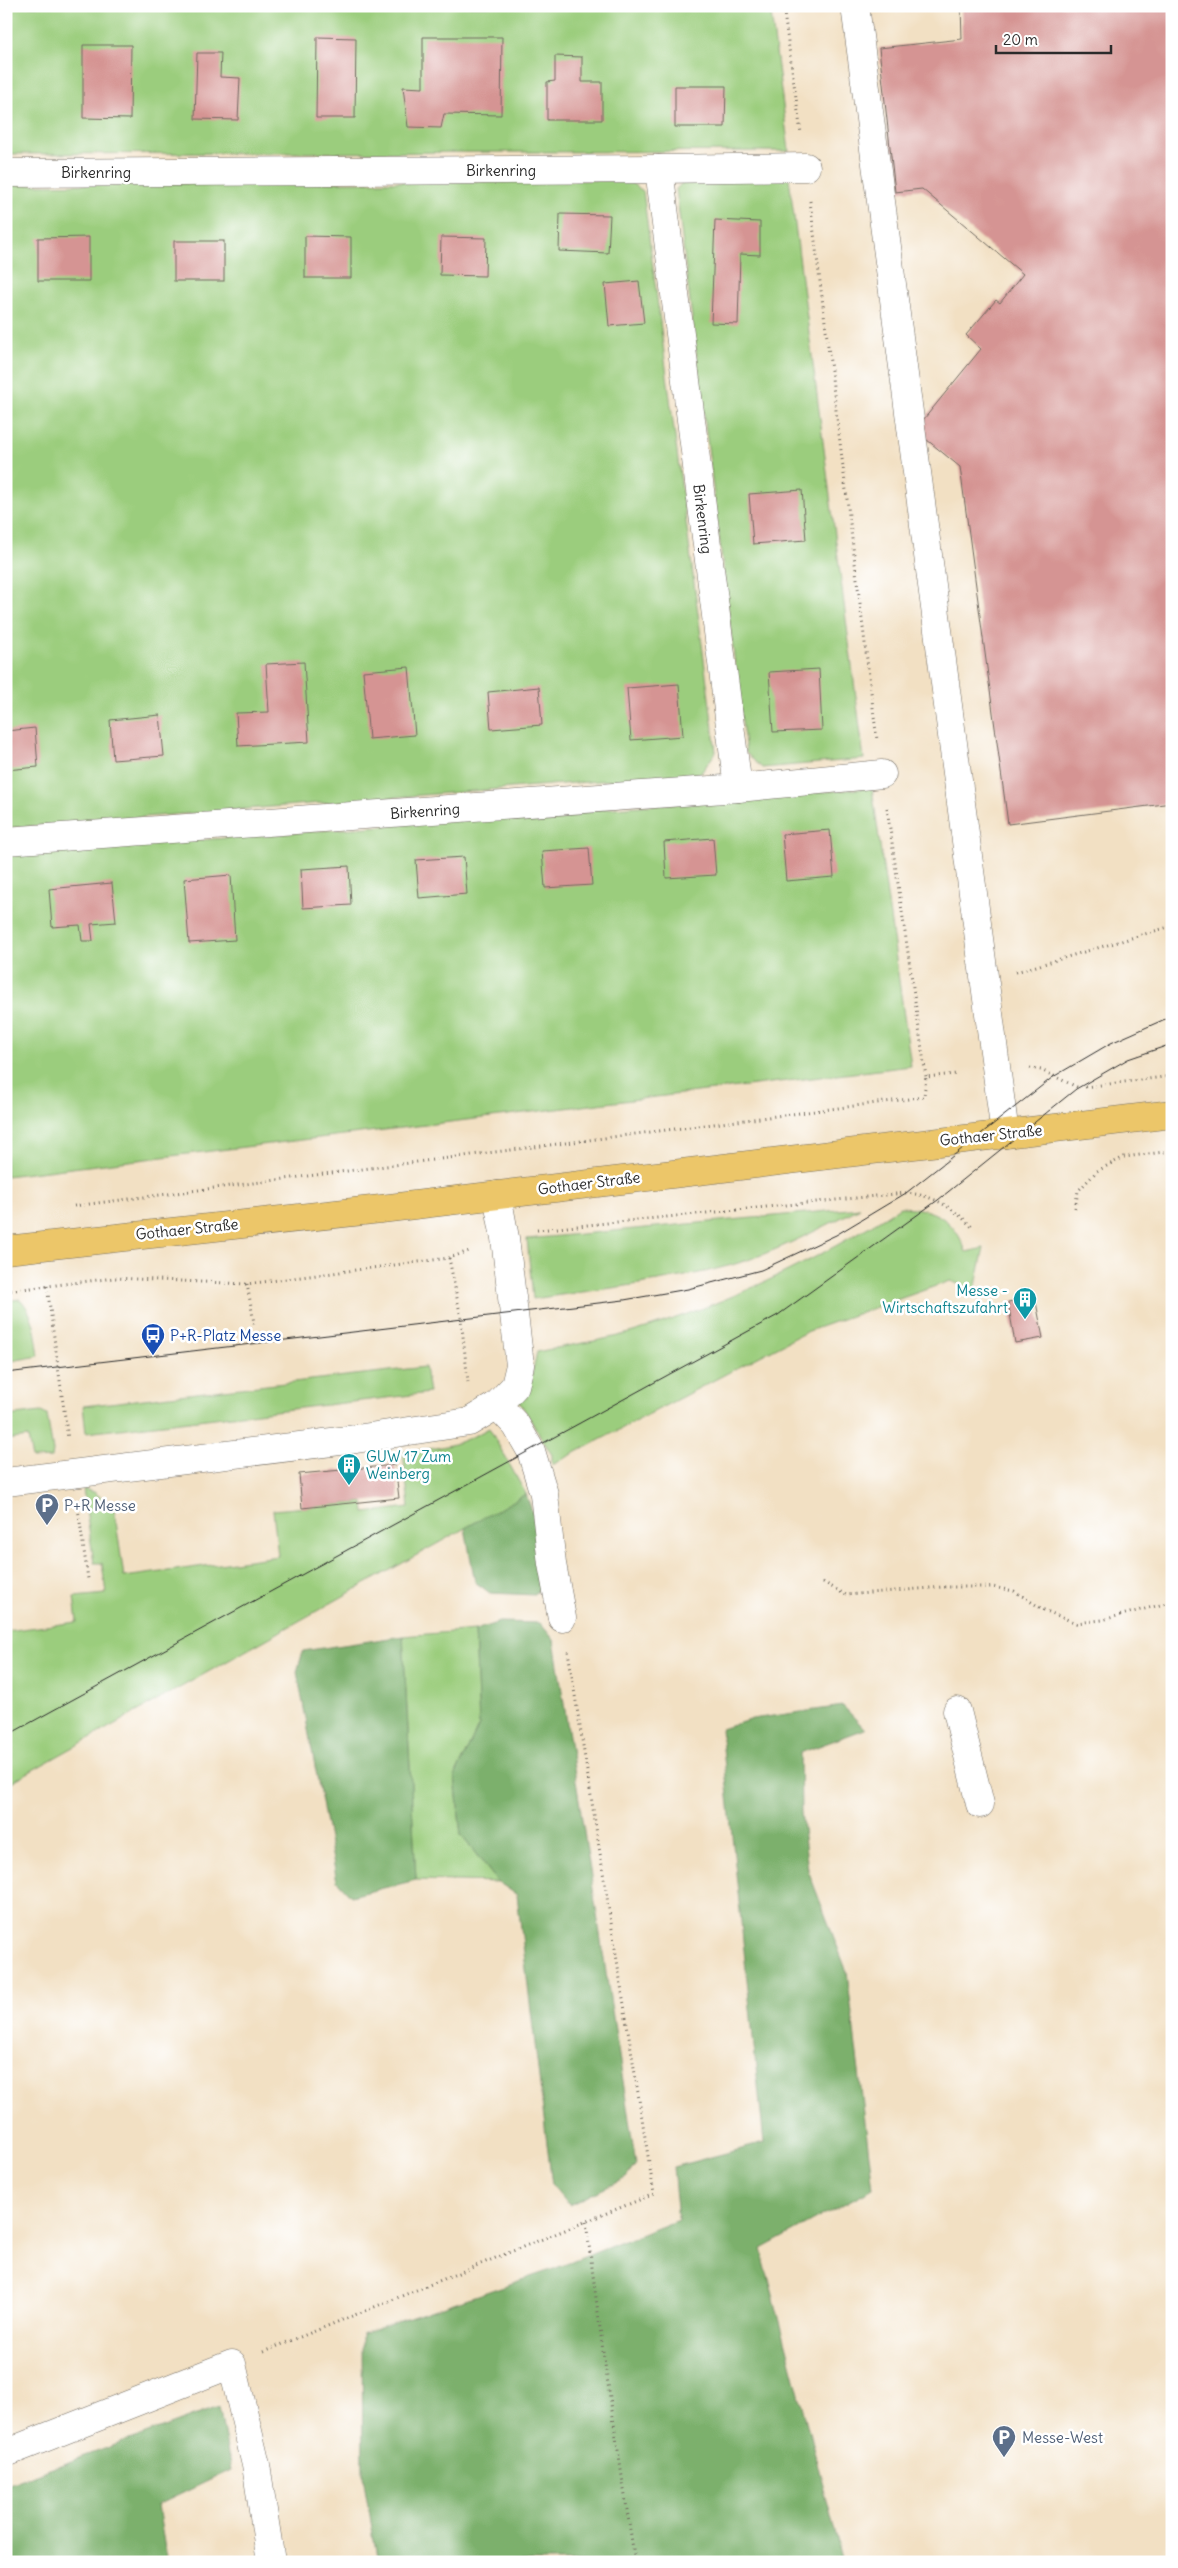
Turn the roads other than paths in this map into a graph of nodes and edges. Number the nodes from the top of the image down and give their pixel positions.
1 (855, 6) edge
2 (806, 167) road end
3 (659, 170) junction
4 (6, 173) edge
5 (882, 774) road end
6 (738, 788) junction
7 (6, 841) edge
8 (1172, 1114) edge
9 (1005, 1134) junction
10 (497, 1195) junction
11 (6, 1250) edge
12 (497, 1405) junction
13 (6, 1482) edge
14 (562, 1618) road end
15 (957, 1711) dead end
16 (980, 1804) dead end
17 (6, 2453) edge
18 (271, 2562) edge

1 - 9 street
2 - 3 street
3 - 4 street, Birkenring
3 - 6 street, Birkenring
5 - 6 street
6 - 7 street, Birkenring
8 - 9 main road, Gothaer Straße
9 - 10 main road, Gothaer Straße
10 - 11 main road, Gothaer Straße
10 - 12 street
12 - 13 street
12 - 14 street
15 - 16 street
17 - 18 street

